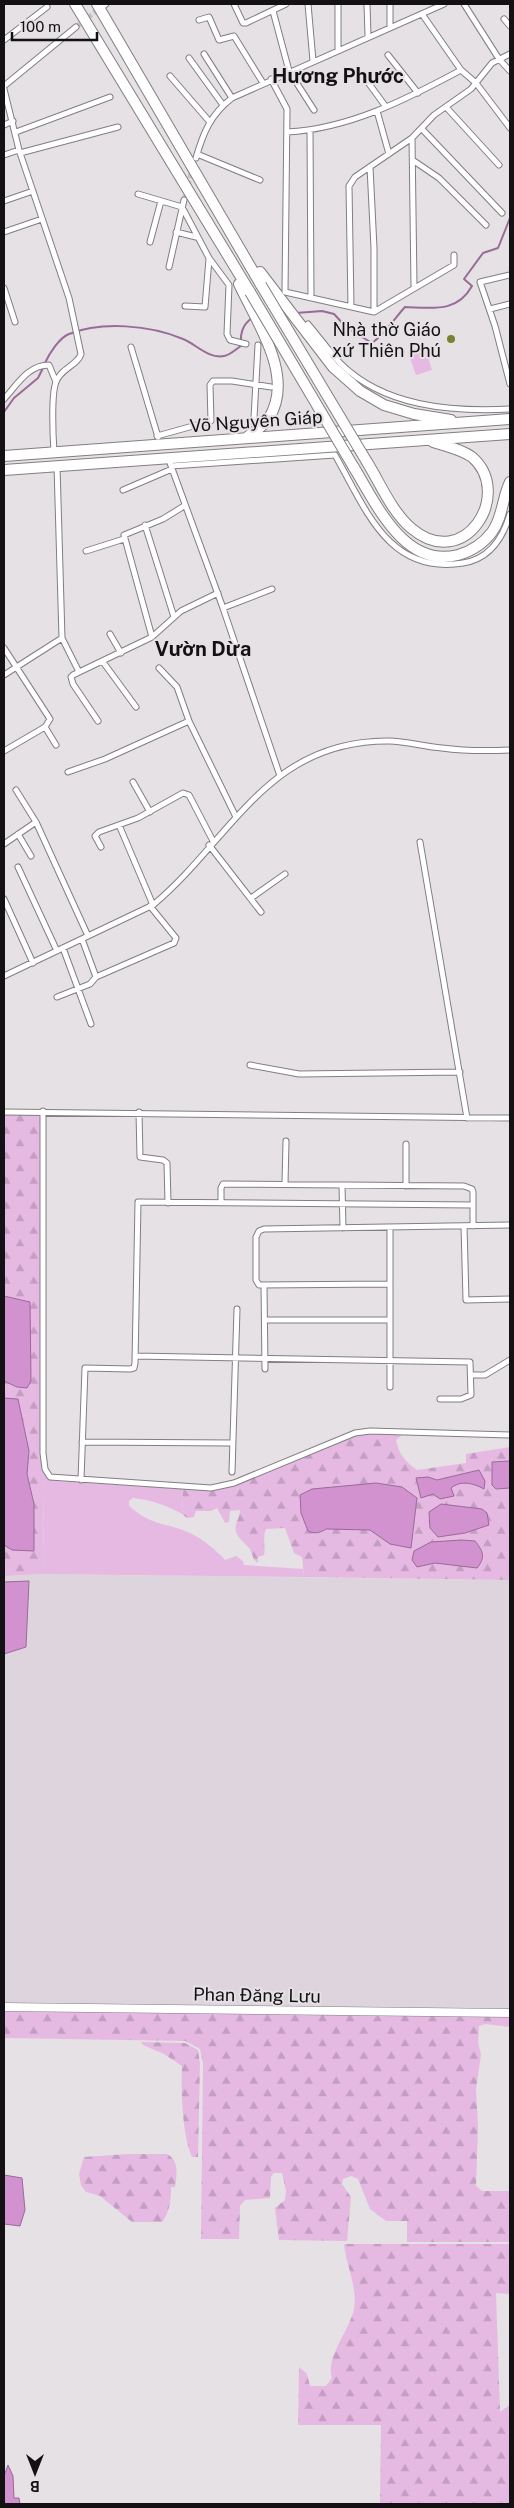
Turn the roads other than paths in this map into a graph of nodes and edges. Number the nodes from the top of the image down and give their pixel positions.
1 (75, 4) edge
2 (103, 4) edge
3 (234, 4) edge
4 (286, 4) edge
5 (308, 4) edge
6 (338, 4) edge
7 (367, 4) edge
8 (390, 4) edge
9 (444, 4) edge
10 (464, 4) edge
11 (48, 7) dead end
12 (273, 11) junction
13 (422, 14) junction
14 (504, 19) dead end
15 (199, 20) dead end
16 (510, 26) edge
17 (76, 27) tunnel mouth
18 (390, 27) junction
19 (368, 36) junction
20 (4, 40) edge
21 (338, 50) junction
22 (204, 54) dead end
23 (510, 54) edge
24 (388, 55) dead end
25 (189, 58) dead end
26 (499, 59) junction
27 (313, 61) junction
28 (461, 70) junction
29 (510, 71) edge
30 (289, 72) junction
31 (170, 76) dead end
32 (271, 79) junction
33 (367, 81) dead end
34 (263, 83) junction
35 (476, 83) junction
36 (4, 88) edge
37 (418, 93) junction
38 (110, 97) dead end
39 (232, 98) junction
40 (223, 105) junction
41 (386, 107) junction
42 (446, 107) junction
43 (314, 110) dead end
44 (377, 111) junction
45 (13, 121) junction
46 (209, 121) junction
47 (4, 125) edge
48 (118, 127) dead end
49 (510, 128) edge
50 (422, 129) junction
51 (310, 131) junction
52 (16, 132) junction
53 (287, 132) junction
54 (412, 138) junction
55 (19, 152) junction
56 (389, 154) junction
57 (4, 155) edge
58 (414, 161) junction
59 (499, 165) dead end
60 (370, 167) junction
61 (260, 180) dead end
62 (33, 191) junction
63 (138, 194) dead end
64 (184, 200) tunnel mouth
65 (4, 201) edge
66 (161, 201) junction
67 (182, 207) junction
68 (502, 212) dead end
69 (42, 219) junction
70 (486, 225) dead end
71 (4, 232) edge
72 (176, 232) junction
73 (196, 237) junction
74 (235, 239) junction
75 (150, 242) dead end
76 (222, 246) junction
77 (454, 255) dead end
78 (209, 258) junction
79 (169, 267) dead end
80 (510, 274) edge
81 (414, 286) junction
82 (4, 288) edge
83 (311, 297) junction
84 (510, 304) edge
85 (186, 306) dead end
86 (351, 307) junction
87 (490, 309) junction
88 (374, 312) junction
89 (16, 322) dead end
90 (304, 324) junction
91 (246, 344) dead end
92 (258, 345) dead end
93 (131, 347) dead end
94 (510, 354) edge
95 (503, 356) junction
96 (56, 382) junction
97 (255, 384) junction
98 (510, 384) edge
99 (271, 386) dead end
100 (4, 399) edge
101 (510, 409) edge
102 (254, 418) dead end
103 (510, 419) edge
104 (459, 423) junction
105 (510, 434) edge
106 (246, 438) junction
107 (159, 440) junction
108 (427, 440) junction
109 (54, 452) junction
110 (4, 456) edge
111 (171, 465) junction
112 (57, 466) junction
113 (4, 470) edge
114 (510, 482) edge
115 (124, 490) dead end
116 (184, 506) junction
117 (510, 514) edge
118 (145, 524) junction
119 (124, 539) junction
120 (86, 551) dead end
121 (272, 589) dead end
122 (218, 593) junction
123 (223, 608) junction
124 (174, 617) junction
125 (110, 634) dead end
126 (152, 637) junction
127 (62, 638) junction
128 (4, 648) edge
129 (121, 653) junction
130 (102, 662) junction
131 (17, 666) junction
132 (159, 668) dead end
133 (79, 672) junction
134 (4, 675) edge
135 (136, 707) dead end
136 (98, 721) dead end
137 (189, 721) junction
138 (45, 726) junction
139 (56, 745) dead end
140 (510, 750) edge
141 (4, 751) edge
142 (68, 772) dead end
143 (280, 776) junction
144 (133, 782) dead end
145 (16, 790) dead end
146 (150, 812) junction
147 (236, 817) junction
148 (36, 822) junction
149 (119, 825) junction
150 (18, 834) junction
151 (420, 842) dead end
152 (211, 843) junction
153 (4, 844) edge
154 (101, 847) dead end
155 (31, 856) dead end
156 (18, 867) dead end
157 (285, 874) dead end
158 (251, 898) junction
159 (4, 901) edge
160 (152, 906) junction
161 (261, 912) dead end
162 (88, 936) junction
163 (82, 939) junction
164 (60, 950) junction
165 (33, 963) junction
166 (4, 976) edge
167 (96, 977) junction
168 (78, 989) junction
169 (57, 997) dead end
170 (91, 1024) dead end
171 (250, 1065) dead end
172 (460, 1072) junction
173 (43, 1111) junction
174 (4, 1112) edge
175 (139, 1112) junction
176 (468, 1118) junction
177 (510, 1118) edge
178 (286, 1141) dead end
179 (406, 1144) dead end
180 (285, 1184) junction
181 (342, 1185) junction
182 (406, 1186) junction
183 (168, 1203) junction
184 (221, 1203) junction
185 (342, 1204) junction
186 (473, 1205) junction
187 (510, 1225) edge
188 (464, 1226) junction
189 (473, 1226) junction
190 (390, 1227) junction
191 (343, 1228) junction
192 (390, 1284) junction
193 (264, 1285) junction
194 (510, 1299) edge
195 (237, 1309) dead end
196 (265, 1320) junction
197 (390, 1320) junction
198 (135, 1356) junction
199 (235, 1357) junction
200 (265, 1358) junction
201 (390, 1360) junction
202 (510, 1360) edge
203 (265, 1369) dead end
204 (472, 1375) junction
205 (390, 1387) dead end
206 (440, 1399) dead end
207 (510, 1435) edge
208 (82, 1442) junction
209 (233, 1443) junction
210 (232, 1472) dead end
211 (81, 1480) junction
212 (4, 2007) edge
213 (510, 2013) edge

1 - 76 highway
2 - 74 highway
3 - 12 street
4 - 12 street
5 - 27 street
6 - 21 street
7 - 19 street
8 - 18 street
9 - 13 street
10 - 26 street
11 - 20 street
12 - 30 street
13 - 18 street
13 - 28 street
14 - 16 street
15 - 34 street
17 - 36 street
18 - 19 street
19 - 21 street
21 - 27 street
22 - 39 street
23 - 26 street
24 - 37 street
25 - 40 street
26 - 29 street
26 - 35 street
27 - 30 street
28 - 35 street
28 - 37 street
30 - 32 street
30 - 43 street
31 - 46 street
32 - 34 street
32 - 53 street
33 - 41 street
34 - 39 street
35 - 42 street
35 - 49 street
36 - 45 street
37 - 41 street
38 - 52 street
39 - 40 street
40 - 46 street
41 - 44 street
42 - 50 street
42 - 59 street
44 - 51 street
44 - 56 street
45 - 47 street
45 - 52 street
46 - 61 street
48 - 55 street
50 - 54 street
50 - 68 street
51 - 53 street
51 - 83 street
52 - 55 street
53 - 83 street
54 - 56 street
54 - 58 street
55 - 57 street
55 - 62 street
56 - 60 street
58 - 70 street
58 - 81 street
60 - 86 street
60 - 88 street
62 - 65 street
62 - 69 street
63 - 66 street
64 - 67 street
66 - 67 street
66 - 75 street
67 - 72 street
67 - 73 street
69 - 71 street
69 - 96 street
72 - 73 street
72 - 79 street
73 - 78 street
74 - 90 highway
74 - 108 highway, bridge
76 - 106 highway
76 - 114 highway, bridge
77 - 81 street
78 - 85 street
78 - 91 street
80 - 87 street
81 - 88 street
82 - 89 street
83 - 86 street
84 - 87 street
86 - 88 street
87 - 95 street
90 - 101 street
90 - 104 highway
92 - 97 street
93 - 107 street
94 - 95 street
95 - 98 street
96 - 100 street
96 - 109 street
97 - 99 street
97 - 102 street
97 - 107 street
103 - 104 highway, Võ Nguyên Giáp
104 - 106 highway, Võ Nguyên Giáp
105 - 108 highway, Võ Nguyên Giáp
106 - 107 highway, Võ Nguyên Giáp
107 - 109 highway, Võ Nguyên Giáp
108 - 111 highway, Võ Nguyên Giáp
109 - 110 highway, Võ Nguyên Giáp
111 - 112 highway, Võ Nguyên Giáp
111 - 115 street
111 - 116 street
111 - 117 street
112 - 113 highway, Võ Nguyên Giáp
112 - 127 street
116 - 118 street
116 - 122 street
118 - 119 street
118 - 124 street
119 - 120 street
119 - 126 street
121 - 123 street
122 - 123 street
122 - 124 street
123 - 143 street
124 - 126 street
125 - 129 street
126 - 129 street
127 - 131 street
127 - 133 street
128 - 131 street
129 - 130 street
130 - 133 street
130 - 135 street
131 - 134 street
131 - 138 street
132 - 137 street
133 - 136 street
137 - 142 street
137 - 147 street
138 - 139 street
138 - 141 street
140 - 143 street
143 - 147 street
144 - 146 street
145 - 148 street
146 - 149 street
146 - 152 street
147 - 152 street
148 - 150 street
148 - 162 street
149 - 154 street
149 - 160 street
150 - 153 street
150 - 155 street
151 - 172 street
152 - 158 street
152 - 160 street
156 - 164 street
157 - 158 street
158 - 161 street
159 - 165 street
160 - 162 street
160 - 167 street
162 - 163 street
163 - 164 street
163 - 167 street
164 - 165 street
164 - 168 street
165 - 166 street
167 - 168 street
168 - 169 street
168 - 170 street
171 - 172 street
172 - 176 street
173 - 174 street
173 - 175 street
173 - 211 street
175 - 176 street
175 - 183 street
176 - 177 street
178 - 180 street
179 - 182 street
180 - 181 street
180 - 184 street
181 - 182 street
181 - 185 street
182 - 186 street
183 - 184 street
183 - 198 street
184 - 185 street
185 - 186 street
185 - 191 street
186 - 189 street
187 - 189 street
188 - 189 street
188 - 190 street
188 - 194 street
190 - 191 street
190 - 192 street
191 - 193 street
192 - 193 street
192 - 197 street
193 - 196 street
195 - 199 street
196 - 197 street
196 - 200 street
197 - 201 street
198 - 199 street
198 - 208 street
199 - 200 street
199 - 209 street
200 - 201 street
200 - 203 street
201 - 204 street
201 - 205 street
202 - 204 street
204 - 206 street
207 - 211 street
208 - 209 street
208 - 211 street
209 - 210 street
212 - 213 street, Phan Đăng Lưu

